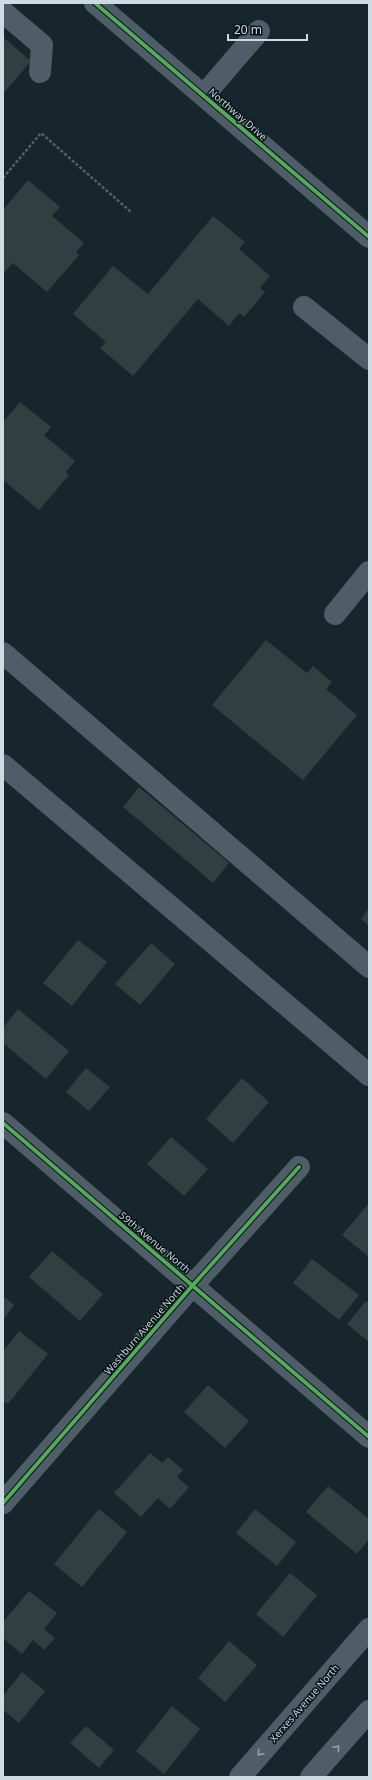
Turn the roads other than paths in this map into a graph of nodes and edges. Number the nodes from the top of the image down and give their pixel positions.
1 (95, 3) edge
2 (3, 12) edge
3 (260, 31) dead end
4 (40, 72) dead end
5 (204, 96) junction
6 (369, 237) edge
7 (304, 307) dead end
8 (369, 359) edge
9 (369, 572) edge
10 (335, 614) dead end
11 (3, 653) edge
12 (3, 766) edge
13 (369, 967) edge
14 (368, 1070) edge
15 (3, 1123) edge
16 (299, 1167) dead end
17 (193, 1285) junction
18 (369, 1437) edge
19 (3, 1503) edge
20 (369, 1629) edge
21 (369, 1711) edge
22 (240, 1777) edge
23 (311, 1777) edge

1 - 5 street, Northway Drive
2 - 4 street
3 - 5 street
5 - 6 street, Northway Drive
7 - 8 street
9 - 10 street
11 - 13 street
12 - 14 street
15 - 17 street, 59th Avenue North
16 - 17 street, Washburn Avenue North
17 - 18 street, 59th Avenue North
17 - 19 street, Washburn Avenue North
20 -> 22 street, Xerxes Avenue North
23 -> 21 street

